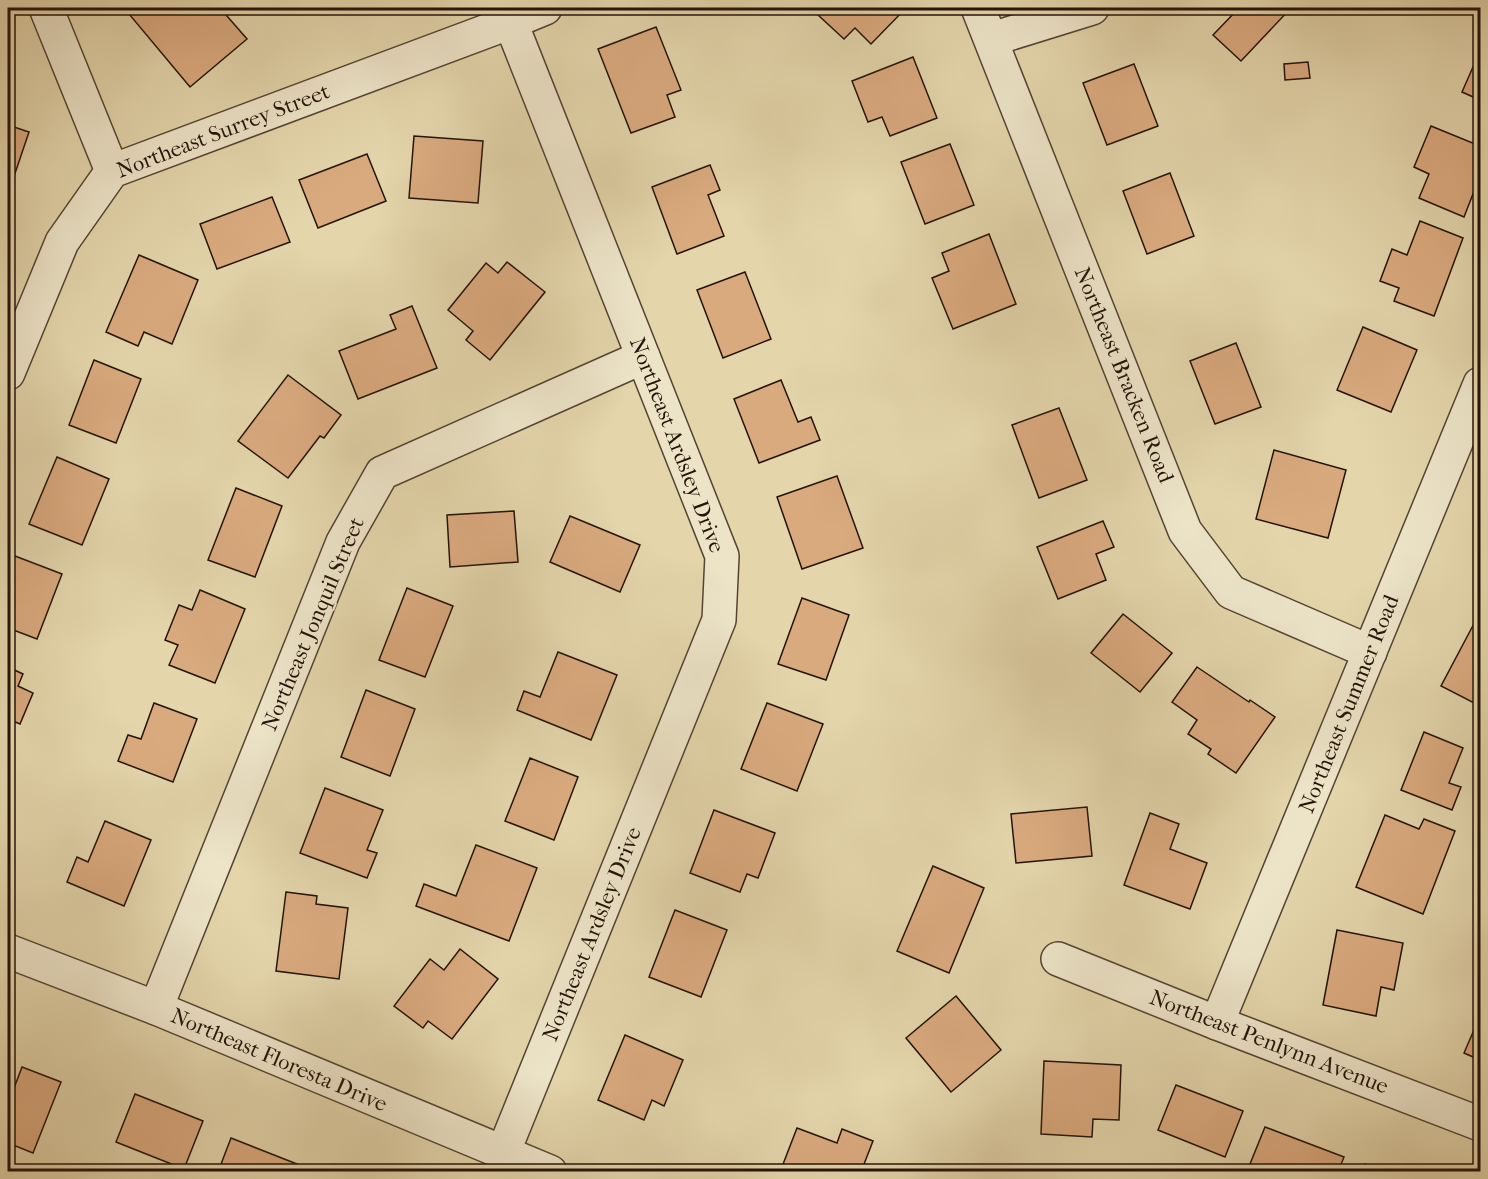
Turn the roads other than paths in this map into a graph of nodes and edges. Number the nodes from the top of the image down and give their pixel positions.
1 (46, 8) edge
2 (545, 8) edge
3 (978, 8) edge
4 (1092, 8) edge
5 (508, 15) edge
6 (992, 39) junction
7 (112, 171) junction
8 (643, 357) junction
9 (8, 373) edge
10 (1480, 384) edge
11 (1370, 652) junction
12 (8, 951) edge
13 (1058, 959) dead end
14 (156, 1008) junction
15 (1217, 1023) junction
16 (1480, 1124) edge
17 (503, 1153) junction
18 (550, 1172) edge

1 - 7 street
2 - 5 street, Northeast Surrey Street
3 - 6 street, Northeast Bracken Road
4 - 6 street
5 - 7 street, Northeast Surrey Street
5 - 8 street, Northeast Ardsley Drive
6 - 11 street, Northeast Bracken Road
7 - 9 street, Northeast Surrey Street
8 - 14 street, Northeast Jonquil Street
8 - 17 street, Northeast Ardsley Drive
10 - 11 street, Northeast Summer Road
11 - 15 street, Northeast Summer Road
12 - 14 street, Northeast Floresta Drive
13 - 15 street, Northeast Penlynn Avenue
14 - 17 street, Northeast Floresta Drive
15 - 16 street, Northeast Penlynn Avenue
17 - 18 street, Northeast Floresta Drive

